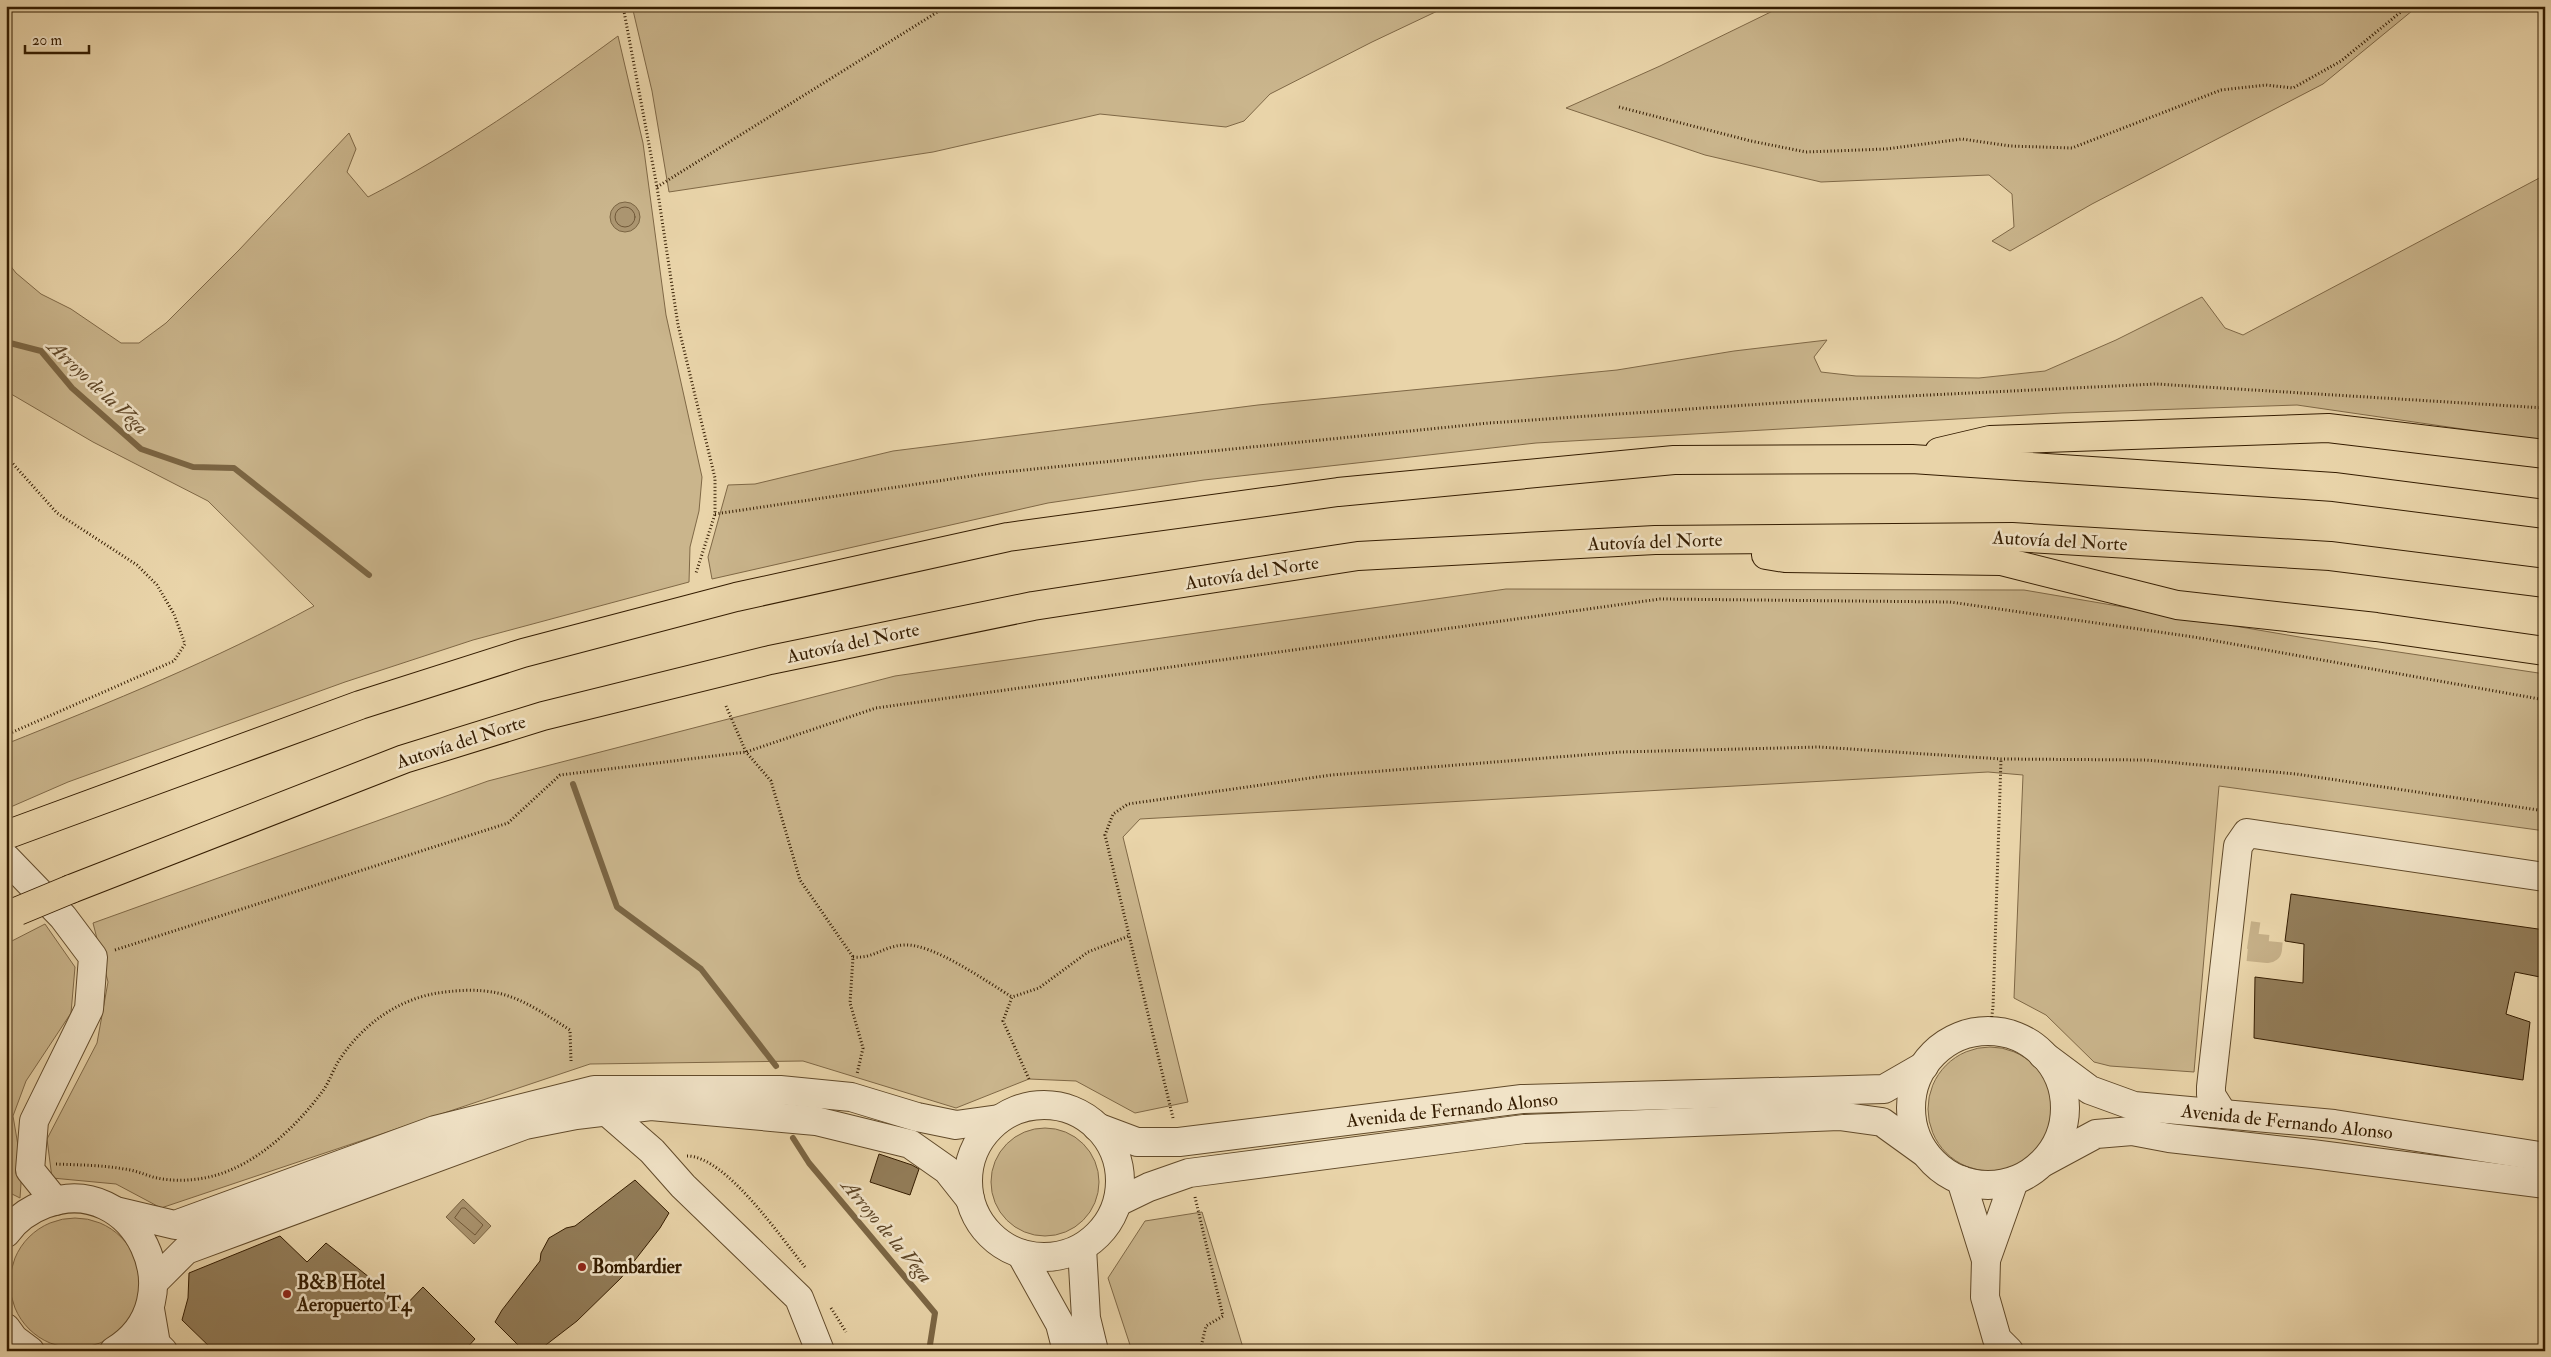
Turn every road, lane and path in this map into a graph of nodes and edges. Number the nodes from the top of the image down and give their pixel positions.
1 (623, 6) edge
2 (947, 6) edge
3 (2408, 6) edge
4 (1619, 107) dead end
5 (657, 187) junction
6 (2545, 408) edge
7 (2545, 454) edge
8 (6, 456) edge
9 (1912, 459) junction
10 (715, 514) junction
11 (2545, 514) edge
12 (1655, 540) junction
13 (696, 573) dead end
14 (2545, 582) edge
15 (2545, 650) edge
16 (2545, 700) edge
17 (726, 706) dead end
18 (6, 735) edge
19 (746, 752) junction
20 (2001, 759) junction
21 (2545, 811) edge
22 (11, 833) edge
23 (6, 858) edge
24 (2545, 877) edge
25 (12, 913) edge
26 (1129, 936) junction
27 (853, 956) junction
28 (93, 957) junction
29 (1012, 997) junction
30 (1990, 1031) junction
31 (2044, 1055) junction
32 (571, 1061) dead end
33 (1924, 1066) junction
34 (1029, 1079) dead end
35 (851, 1097) junction
36 (606, 1111) junction
37 (2223, 1114) junction
38 (999, 1119) junction
39 (1097, 1127) junction
40 (1179, 1142) junction
41 (1925, 1153) junction
42 (2545, 1157) edge
43 (2044, 1162) junction
44 (666, 1168) junction
45 (30, 1170) junction
46 (1189, 1174) junction
47 (1961, 1180) junction
48 (2014, 1181) junction
49 (2545, 1184) edge
50 (970, 1199) junction
51 (55, 1200) junction
52 (752, 1200) dead end
53 (1118, 1202) junction
54 (116, 1211) junction
55 (6, 1233) edge
56 (1082, 1248) junction
57 (1021, 1254) junction
58 (1986, 1260) junction
59 (154, 1282) junction
60 (150, 1309) junction
61 (114, 1351) edge
62 (163, 1351) edge
63 (820, 1351) edge
64 (1067, 1351) edge
65 (1094, 1351) edge
66 (1200, 1351) edge
67 (2009, 1351) edge

1 - 5 path
2 - 5 path
3 - 4 path
5 - 10 path
6 - 10 path
7 - 9 highway
8 - 18 path
9 - 11 highway
9 - 22 highway
10 - 13 path
12 - 14 highway, Autovía del Norte
12 - 15 highway
12 - 25 highway, Autovía del Norte, bridge
16 - 19 path
17 - 19 path
19 - 27 path
19 - 28 path
20 - 21 path
20 - 26 path
20 - 30 path
23 - 28 street
24 - 37 street
26 - 29 path
26 - 40 path
27 - 29 path
27 - 35 path
28 - 45 street
29 - 34 path
30 - 31 street
30 - 33 street
31 - 37 street, Avenida de Fernando Alonso
31 - 43 street
32 - 45 path
33 - 40 street, Avenida de Fernando Alonso
33 - 41 street
35 - 38 street
35 - 54 street
36 - 44 street
36 - 50 street
36 - 59 street
37 - 42 street, Avenida de Fernando Alonso
38 - 39 street
38 - 50 street
39 - 40 street, Avenida de Fernando Alonso
39 - 53 street
41 - 46 street, Avenida de Fernando Alonso
41 - 47 street
43 - 48 street
43 - 49 street, Avenida de Fernando Alonso
44 - 52 path
44 - 63 street
45 - 51 street
46 - 53 street, Avenida de Fernando Alonso
46 - 66 path
47 - 48 street
47 - 58 street
48 - 58 street
50 - 57 street
51 - 54 street
51 - 55 street
53 - 56 street
54 - 59 street
56 - 57 street
56 - 65 street
57 - 64 street
58 - 67 street
59 - 60 street
60 - 61 street
60 - 62 street

